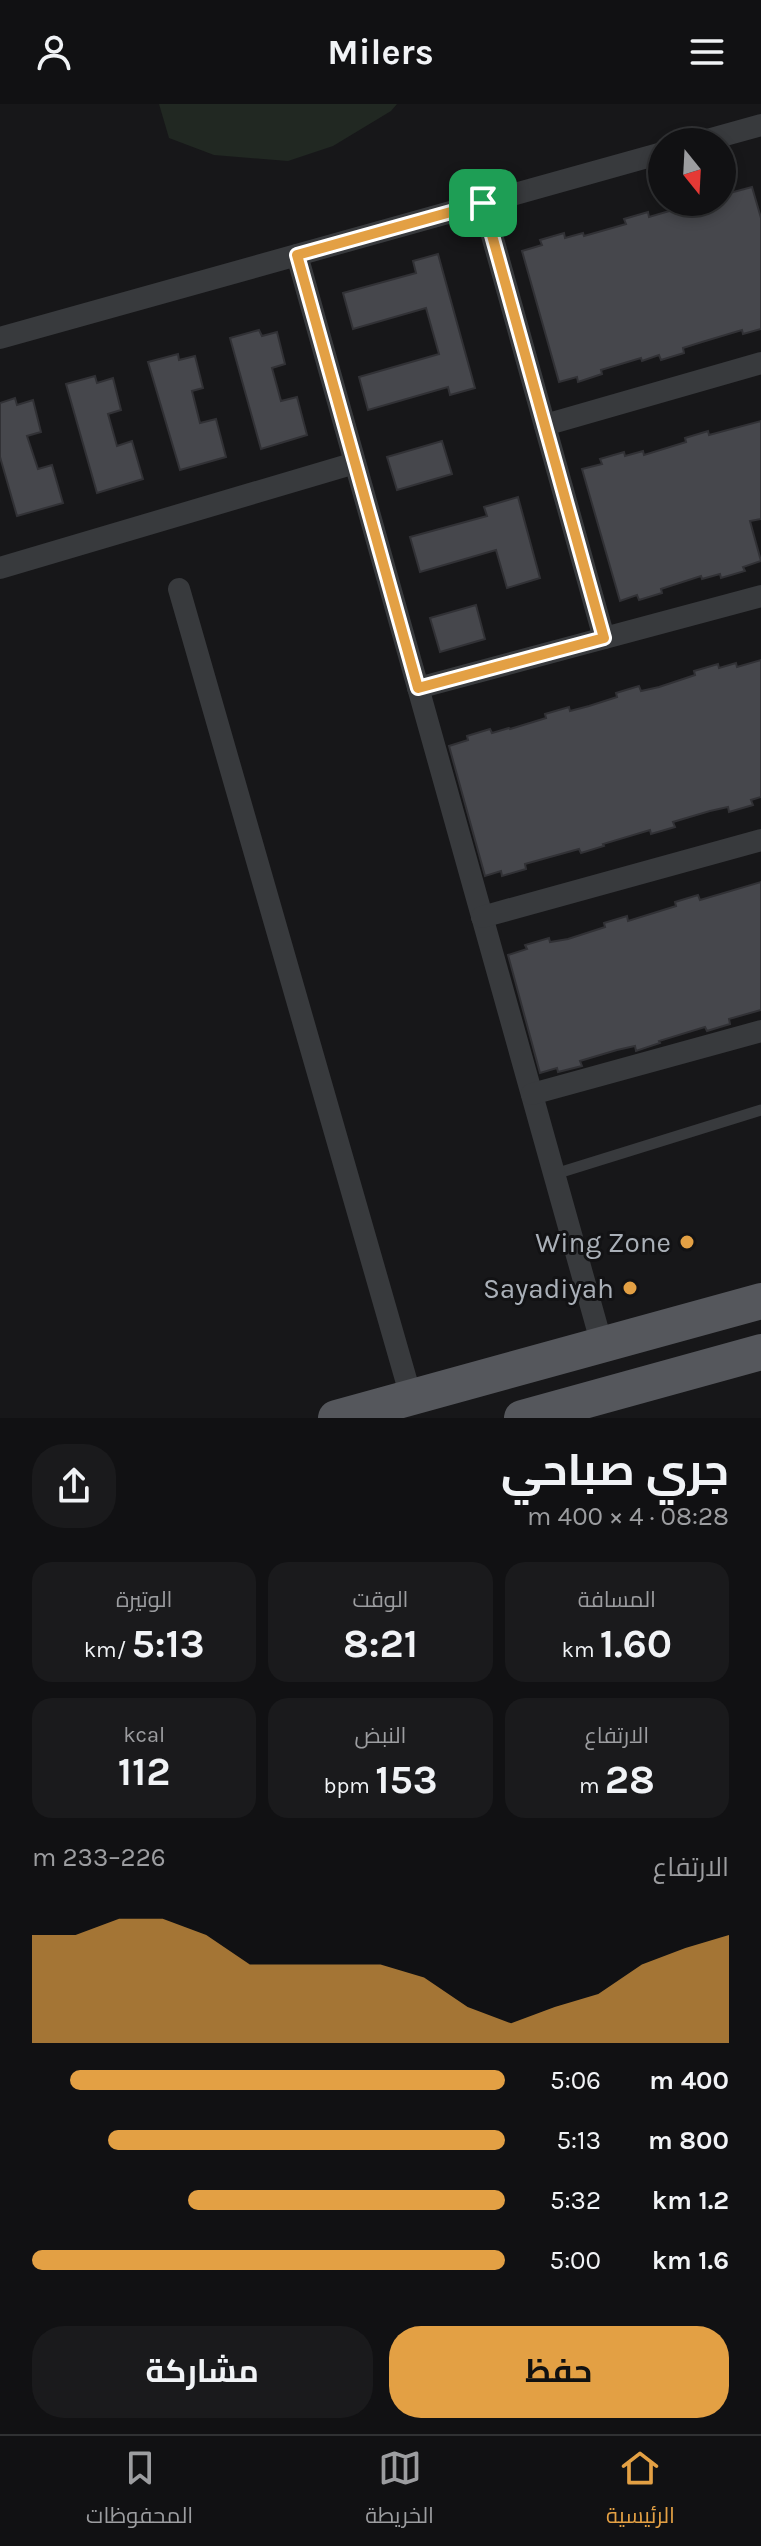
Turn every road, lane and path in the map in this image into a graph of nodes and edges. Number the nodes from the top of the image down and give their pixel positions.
1 (761, 125) edge
2 (736, 132) edge
3 (648, 157) edge
4 (483, 203) junction
5 (297, 255) junction
6 (0, 338) edge
7 (761, 363) edge
8 (545, 425) junction
9 (355, 463) junction
10 (0, 568) edge
11 (179, 589) dead end
12 (761, 596) edge
13 (604, 638) junction
14 (418, 688) junction
15 (761, 840) edge
16 (482, 917) junction
17 (761, 1031) edge
18 (532, 1094) junction
19 (761, 1110) edge
20 (555, 1174) junction
21 (761, 1301) edge
22 (602, 1345) junction
23 (761, 1352) edge
24 (411, 1397) junction
25 (336, 1418) edge
26 (522, 1418) edge

1 - 2 street
3 - 4 street
4 - 5 street
4 - 8 street
5 - 6 street
5 - 9 street
7 - 8 street
8 - 13 street
9 - 10 street
9 - 14 street
11 - 24 street
12 - 13 street
13 - 14 street
14 - 16 street
15 - 16 street
16 - 18 street
17 - 18 street
18 - 20 street
19 - 20 lane
20 - 22 street
21 - 22 main road
22 - 24 main road
23 - 26 main road
24 - 25 main road

